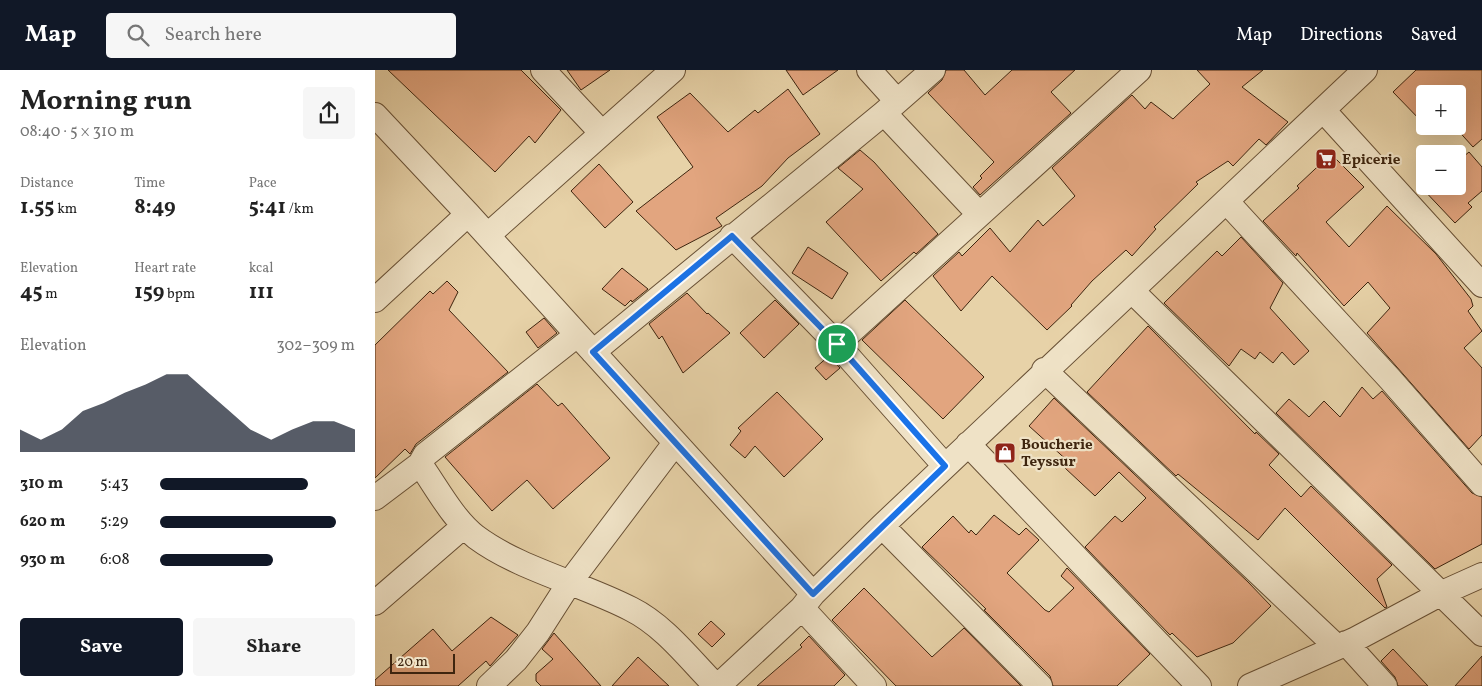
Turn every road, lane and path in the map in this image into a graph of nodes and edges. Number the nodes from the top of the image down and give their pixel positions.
1 (543, 70) edge
2 (673, 70) edge
3 (869, 70) edge
4 (933, 70) edge
5 (1139, 70) edge
6 (1365, 70) edge
7 (891, 107) junction
8 (1323, 110) junction
9 (375, 115) edge
10 (601, 132) junction
11 (1227, 202) junction
12 (468, 214) junction
13 (979, 214) junction
14 (488, 235) junction
15 (732, 236) junction
16 (1482, 285) edge
17 (1132, 291) junction
18 (375, 300) edge
19 (585, 343) junction
20 (837, 344) junction
21 (1044, 370) junction
22 (675, 443) junction
23 (968, 444) junction
24 (420, 464) junction
25 (945, 466) junction
26 (1482, 484) edge
27 (375, 498) edge
28 (464, 526) junction
29 (881, 526) junction
30 (1482, 575) edge
31 (570, 582) junction
32 (1442, 593) junction
33 (808, 601) junction
34 (375, 603) edge
35 (1482, 634) edge
36 (1341, 645) junction
37 (719, 685) edge
38 (489, 686) edge
39 (874, 686) edge
40 (1040, 686) edge
41 (1199, 686) edge
42 (1250, 686) edge
43 (1385, 686) edge

1 - 10 street
2 - 10 street
3 - 7 street
4 - 7 street
5 - 13 street
6 - 8 street
7 - 13 street
7 - 15 street
8 - 11 street
8 - 16 street
9 - 12 street
10 - 14 street
11 - 17 street
11 - 26 street
12 - 14 street
12 - 18 street
13 - 20 street
14 - 19 street
15 - 19 street
15 - 20 street
17 - 21 street
17 - 32 street
19 - 22 street
19 - 24 street
20 - 25 street
21 - 23 street
21 - 36 street
22 - 31 street
22 - 33 street
23 - 25 street
23 - 41 street
24 - 27 street
24 - 28 street
25 - 29 street
28 - 31 street
28 - 34 street
29 - 33 street
29 - 40 street
30 - 32 street
31 - 37 street
31 - 38 street
32 - 35 street
32 - 36 street
33 - 37 street
33 - 39 street
36 - 42 street
36 - 43 street

